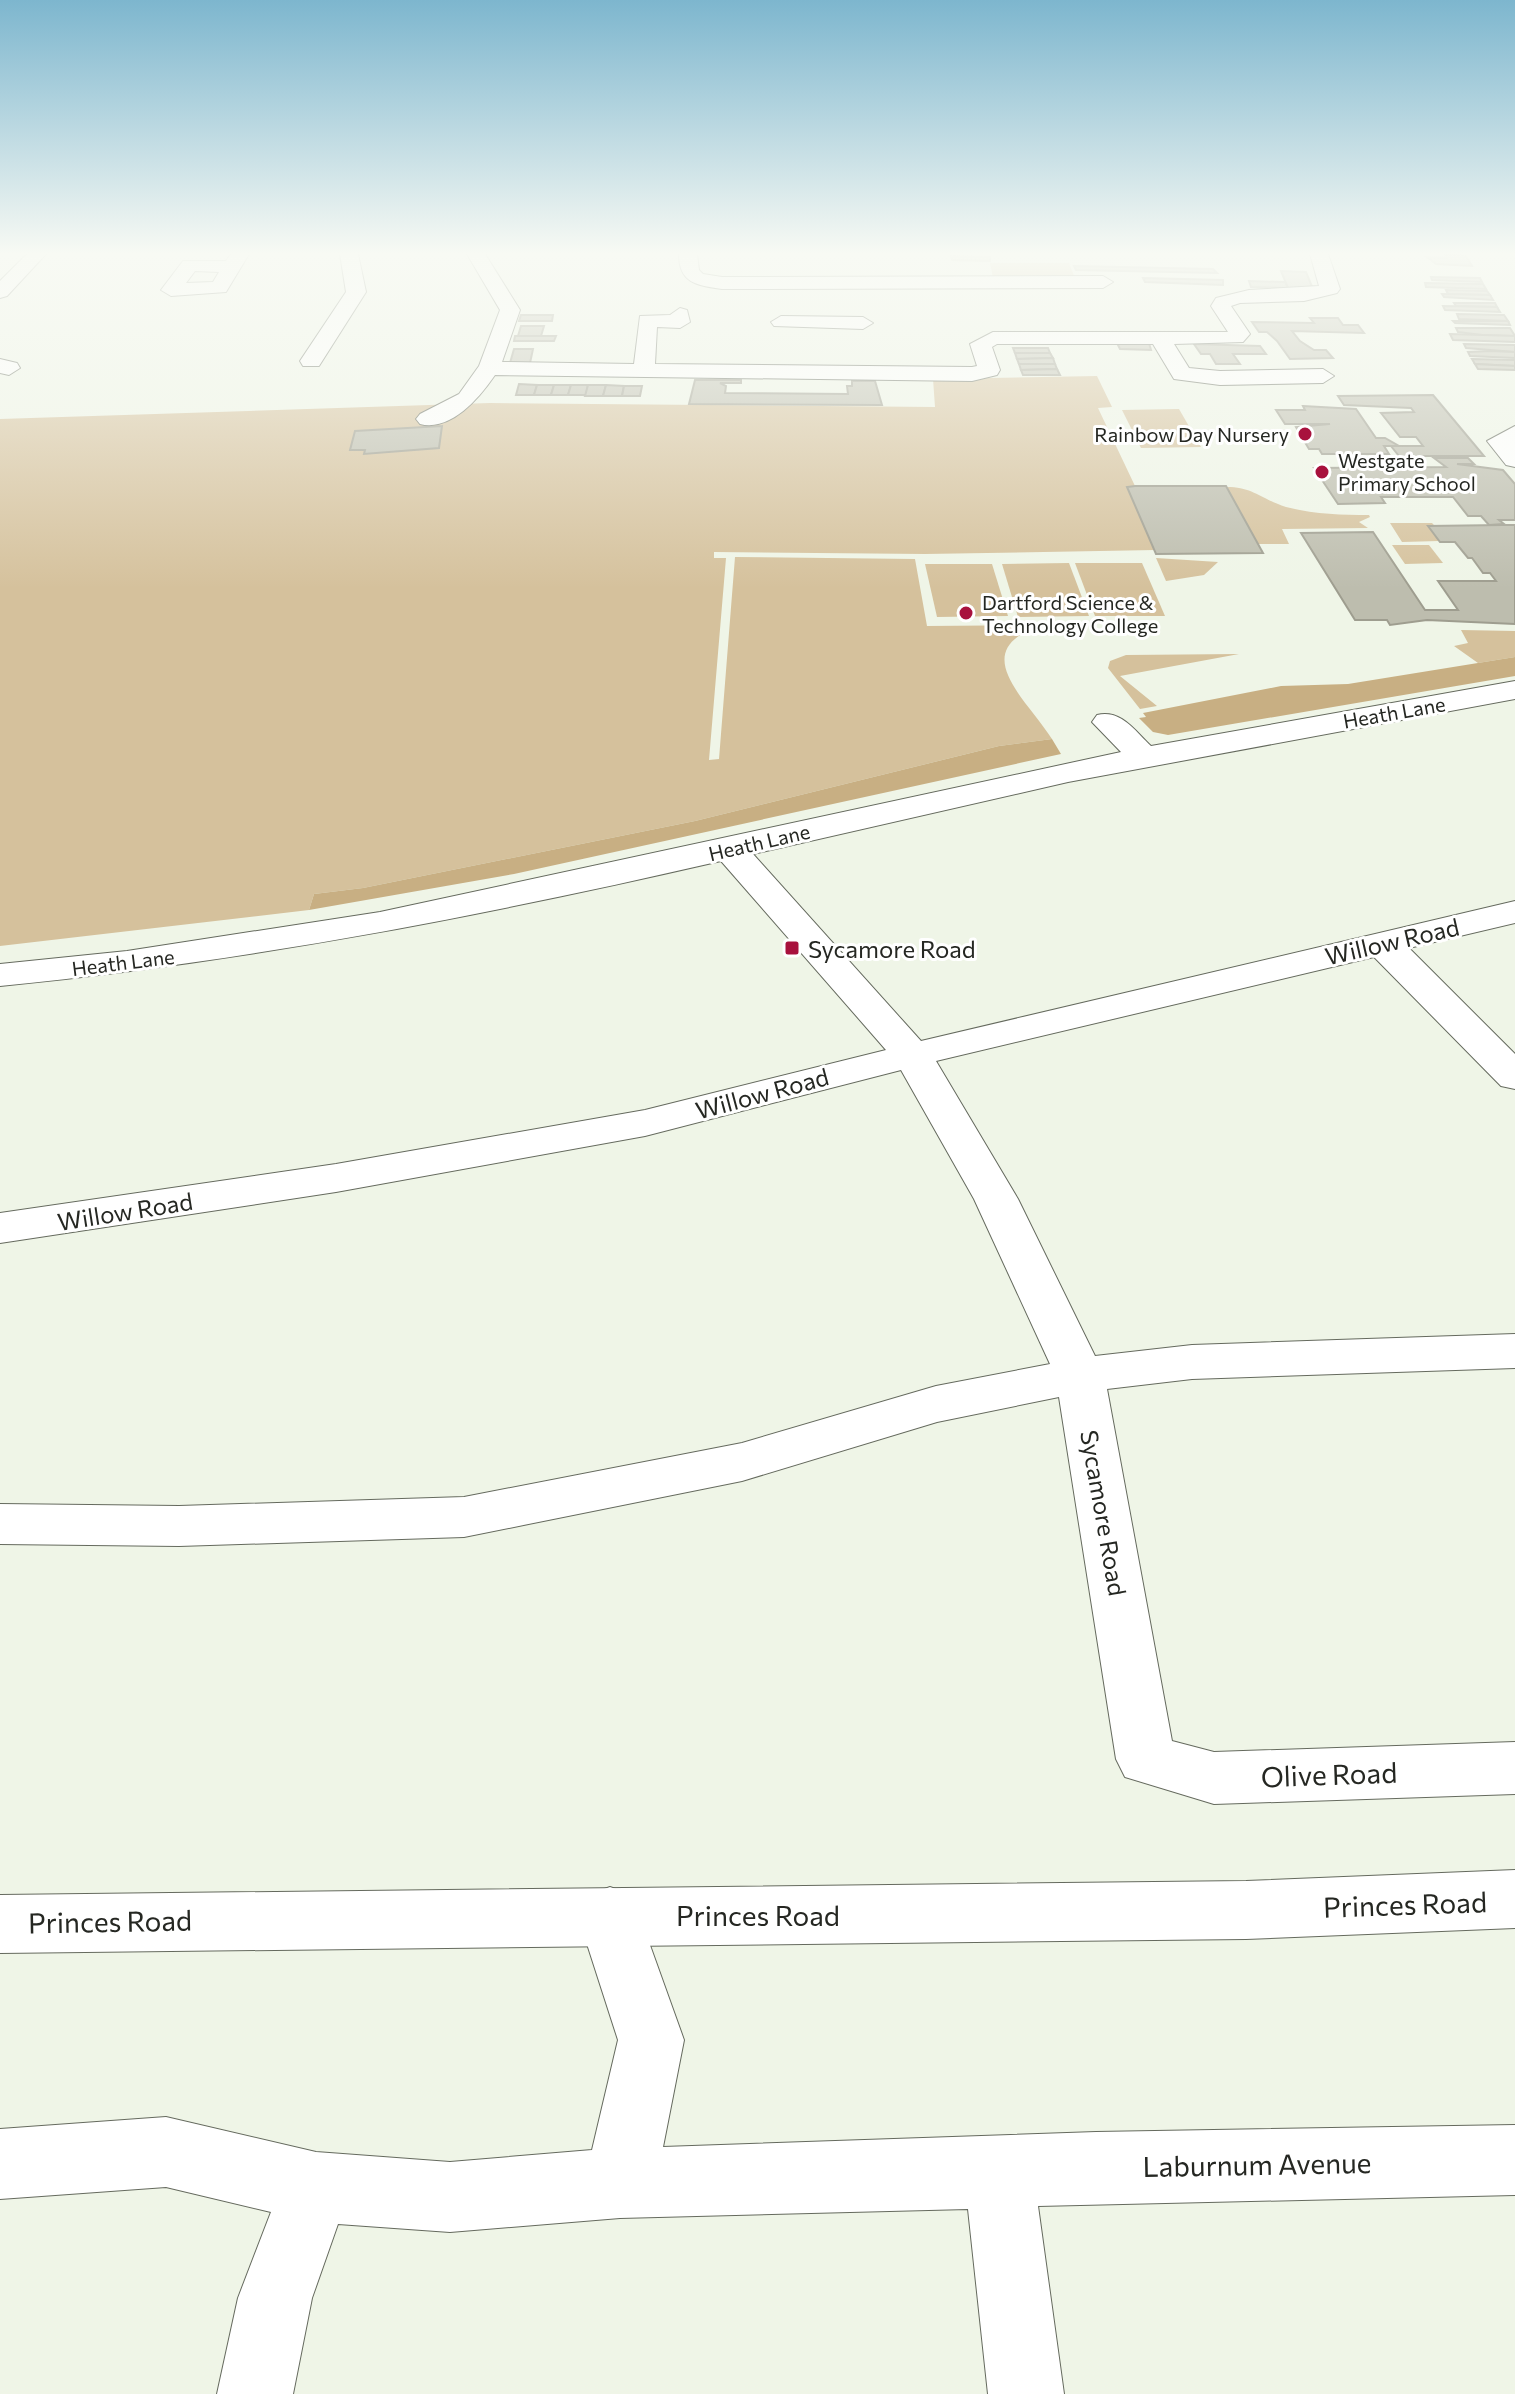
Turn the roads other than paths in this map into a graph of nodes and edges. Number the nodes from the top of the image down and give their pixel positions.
1 (490, 366) joint
2 (644, 366) edge
3 (820, 366) edge
4 (988, 366) edge
5 (1177, 366) edge
6 (1268, 366) edge
7 (644, 372) junction
8 (819, 374) junction
9 (1323, 376) dead end
10 (1276, 377) junction
11 (428, 419) dead end
12 (1511, 430) edge
13 (1515, 460) edge
14 (1515, 690) edge
15 (1108, 722) dead end
16 (1145, 758) junction
17 (729, 849) junction
18 (1515, 912) edge
19 (1382, 943) junction
20 (0, 975) edge
21 (912, 1055) junction
22 (1515, 1077) edge
23 (0, 1228) edge
24 (1515, 1351) edge
25 (1080, 1375) junction
26 (0, 1524) edge
27 (1146, 1759) joint
28 (1515, 1768) edge
29 (1515, 1899) edge
30 (610, 1916) junction
31 (0, 1924) edge
32 (1515, 2160) edge
33 (0, 2164) edge
34 (999, 2173) junction
35 (620, 2183) junction
36 (316, 2187) junction
37 (255, 2394) edge
38 (1026, 2394) edge

1 - 7 street
1 - 11 street
2 - 7 street
3 - 8 street
4 - 8 street
5 - 10 street
6 - 10 street
7 - 8 street
9 - 10 street
12 - 13 street
14 - 16 street, Heath Lane
15 - 16 street
16 - 17 street, Heath Lane
17 - 20 street, Heath Lane
17 - 21 street, Sycamore Road
18 - 19 street, Willow Road
19 - 21 street, Willow Road
19 - 22 street
21 - 23 street, Willow Road
21 - 25 street, Sycamore Road
24 - 25 street
25 - 26 street
25 - 27 street, Sycamore Road
27 - 28 street, Olive Road
29 - 30 street, Princes Road
30 - 31 street, Princes Road
30 - 35 street
32 - 34 street, Laburnum Avenue
33 - 36 street, Laburnum Avenue
34 - 35 street, Laburnum Avenue
34 - 38 street
35 - 36 street, Laburnum Avenue
36 - 37 street

